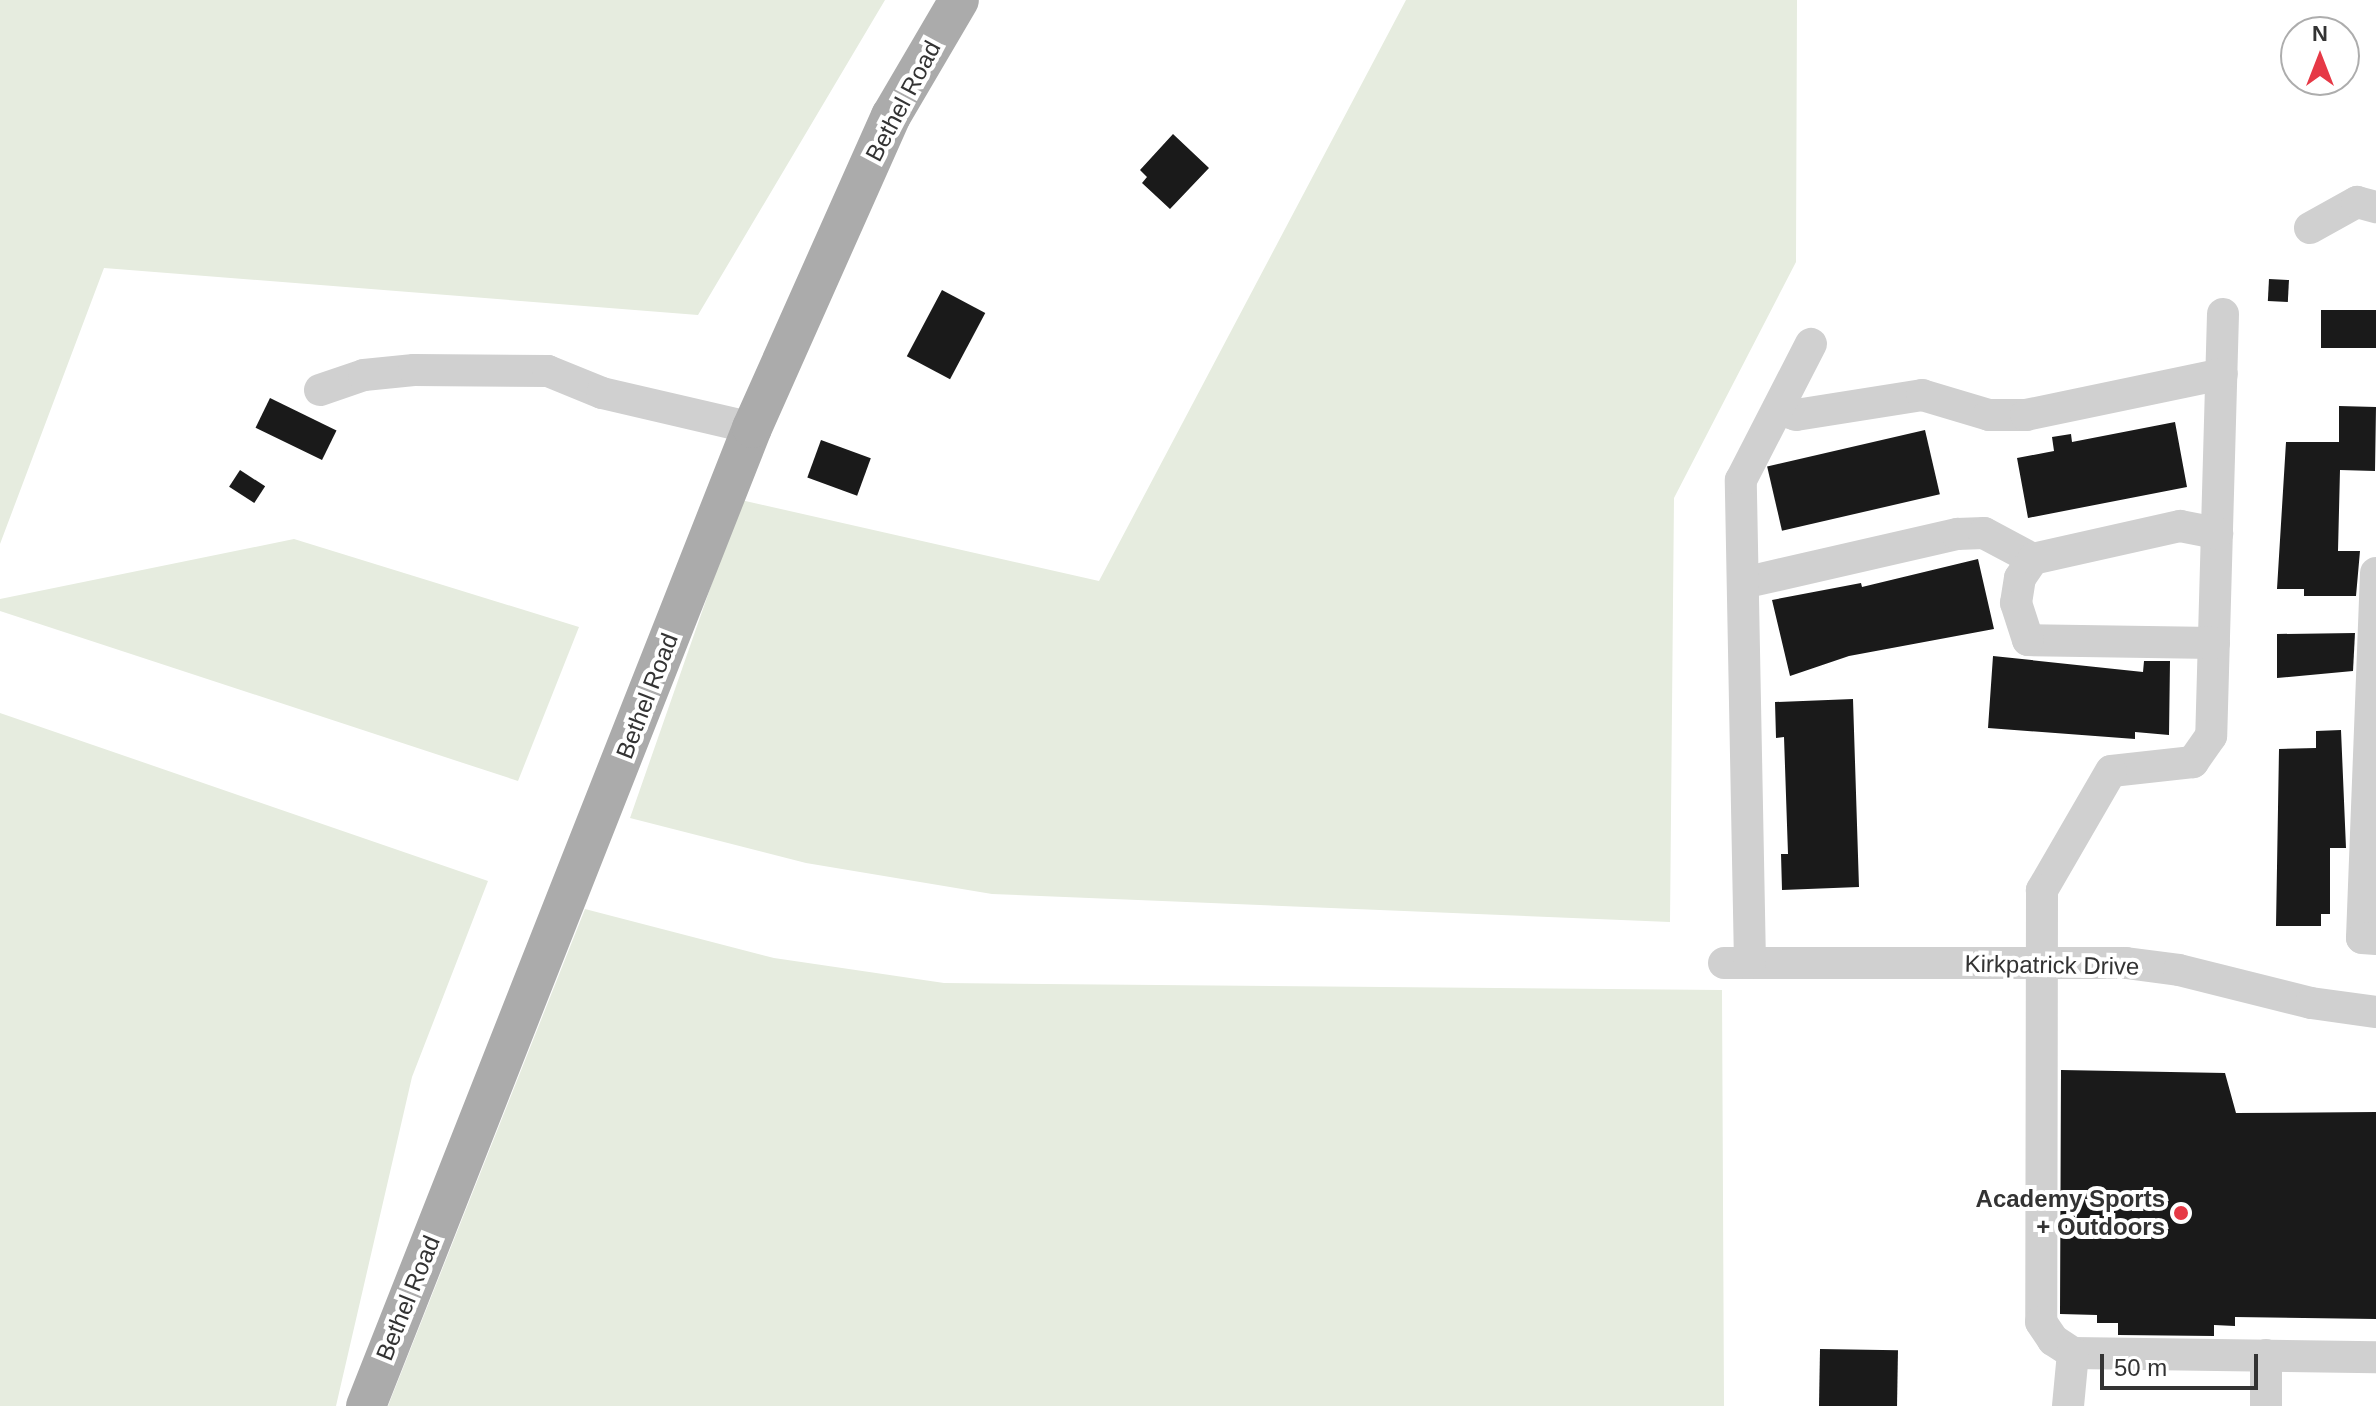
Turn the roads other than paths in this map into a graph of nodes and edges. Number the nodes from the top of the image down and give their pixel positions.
1 (959, 0) edge
2 (2376, 207) edge
3 (2310, 228) dead end
4 (2223, 314) dead end
5 (1811, 344) dead end
6 (2222, 374) junction
7 (320, 390) dead end
8 (1778, 409) junction
9 (752, 428) junction
10 (2217, 533) junction
11 (2033, 559) junction
12 (2376, 573) edge
13 (1743, 583) junction
14 (2214, 643) junction
15 (2374, 698) edge
16 (2376, 939) edge
17 (2039, 964) junction
18 (2376, 1012) edge
19 (2073, 1353) junction
20 (2266, 1355) junction
21 (2376, 1357) edge
22 (366, 1406) edge
23 (2068, 1406) edge
24 (2266, 1406) edge

1 - 9 main road, Bethel Road
2 - 3 street
4 - 6 street
5 - 8 street
6 - 8 street
6 - 10 street
7 - 9 street
8 - 13 street
9 - 22 main road, Bethel Road
10 - 11 street
10 - 14 street
11 - 13 street
11 - 14 street
12 - 15 street
13 - 17 street, Kirkpatrick Drive
14 - 17 street
15 - 16 street
17 - 18 street, Kirkpatrick Drive
17 - 19 street
19 - 20 street
19 - 23 street
20 - 21 street
20 - 24 street

